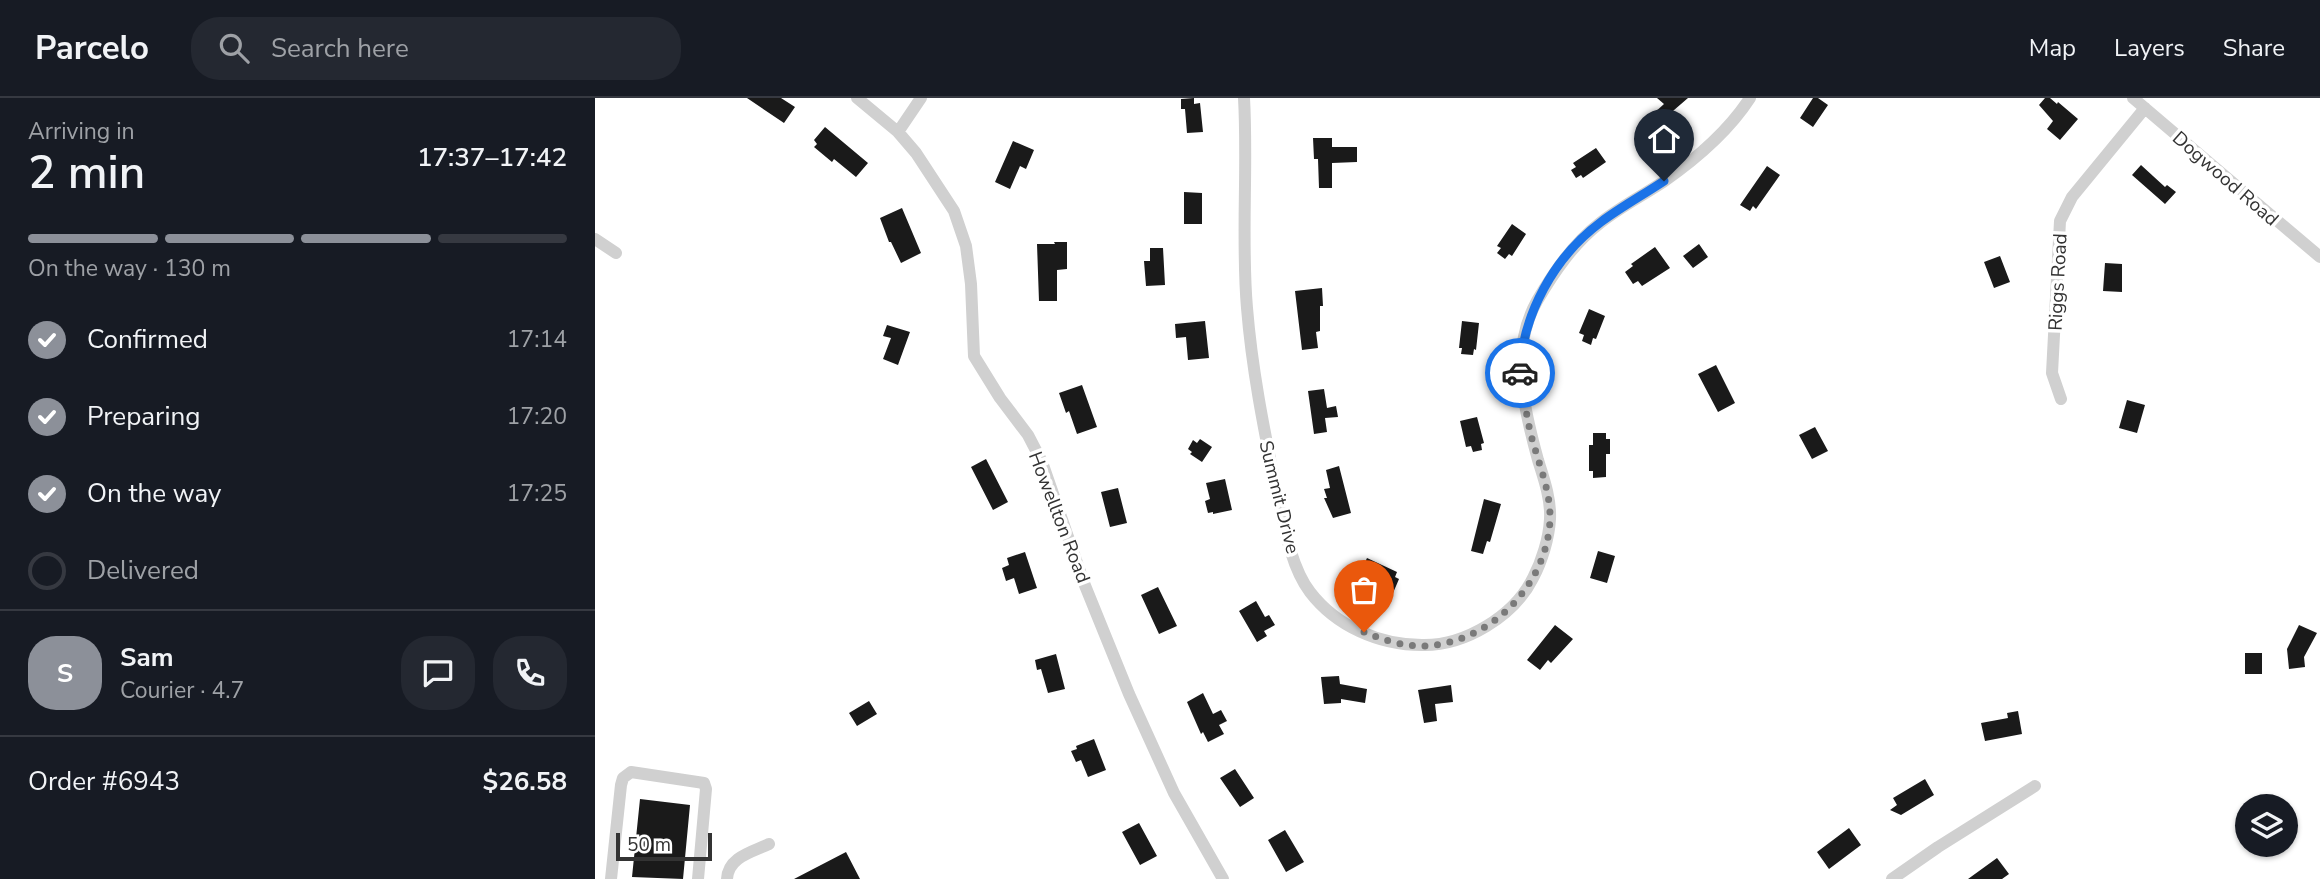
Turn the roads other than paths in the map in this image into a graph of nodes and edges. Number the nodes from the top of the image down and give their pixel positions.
1 (857, 98) edge
2 (921, 98) edge
3 (1244, 98) edge
4 (1750, 98) edge
5 (2133, 98) edge
6 (2145, 108) junction
7 (898, 132) junction
8 (595, 239) edge
9 (616, 253) dead end
10 (2320, 257) edge
11 (2061, 400) dead end
12 (2035, 786) dead end
13 (769, 844) dead end
14 (611, 879) edge
15 (698, 879) edge
16 (727, 879) edge
17 (1223, 879) edge
18 (1892, 879) edge

1 - 7 street, Howellton Road
2 - 7 street
3 - 4 street, Summit Drive
5 - 6 street, Dogwood Road
6 - 10 street, Dogwood Road
6 - 11 street, Riggs Road
7 - 17 street, Howellton Road
8 - 9 street
12 - 18 street
13 - 16 street
14 - 15 street

